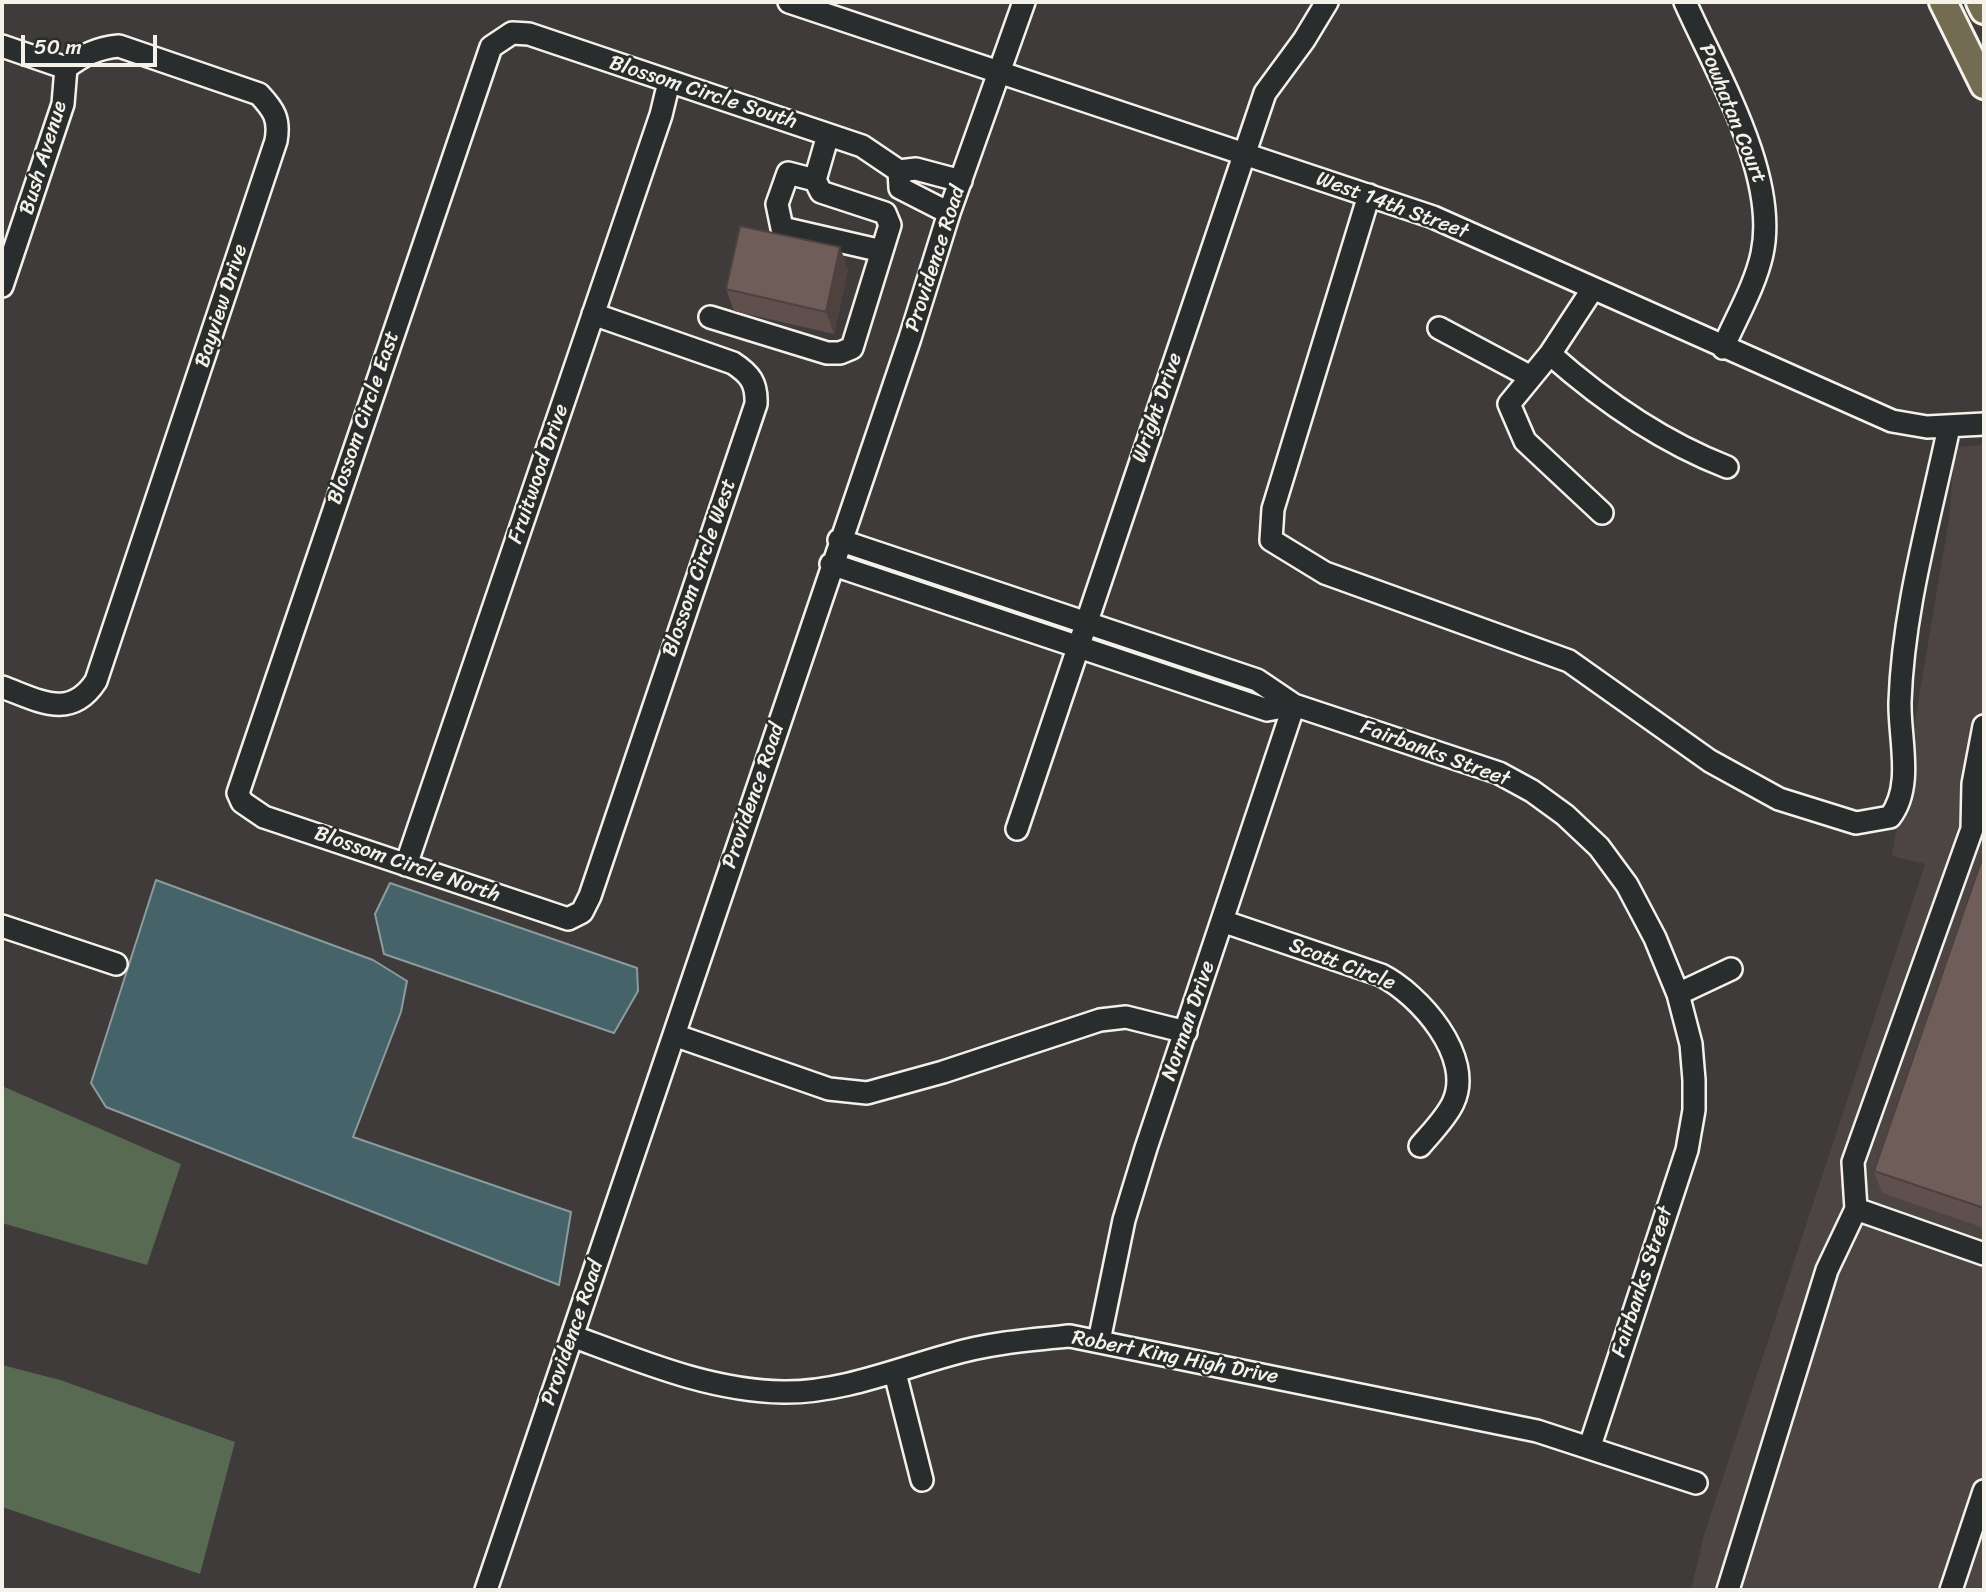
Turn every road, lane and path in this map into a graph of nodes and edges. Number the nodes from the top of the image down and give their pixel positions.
1 (789, 2) edge
2 (1024, 2) edge
3 (1327, 2) edge
4 (1685, 2) edge
5 (1943, 2) edge
6 (1980, 2) edge
7 (1984, 10) edge
8 (502, 38) joint
9 (2, 46) edge
10 (66, 68) junction
11 (1001, 72) junction
12 (669, 82) junction
13 (1984, 85) edge
14 (828, 135) junction
15 (1245, 154) junction
16 (899, 171) junction
17 (815, 180) junction
18 (961, 181) junction
19 (1369, 195) junction
20 (949, 213) junction
21 (882, 251) junction
22 (2, 286) edge
23 (1592, 290) junction
24 (593, 314) junction
25 (710, 317) dead end
26 (1439, 328) dead end
27 (1723, 348) junction
28 (1550, 354) junction
29 (1531, 377) junction
30 (1984, 424) edge
31 (1949, 427) junction
32 (1727, 467) dead end
33 (1602, 513) dead end
34 (839, 540) junction
35 (831, 564) junction
36 (1085, 620) junction
37 (1077, 646) junction
38 (2, 687) edge
39 (1294, 705) junction
40 (1984, 726) edge
41 (242, 802) joint
42 (1017, 828) dead end
43 (1978, 831) edge
44 (406, 865) junction
45 (574, 918) joint
46 (1223, 921) junction
47 (2, 926) edge
48 (116, 964) dead end
49 (1731, 969) dead end
50 (1678, 994) junction
51 (1186, 1032) junction
52 (674, 1035) junction
53 (1420, 1146) dead end
54 (1856, 1209) junction
55 (1984, 1254) edge
56 (572, 1336) junction
57 (1099, 1341) junction
58 (895, 1373) junction
59 (1590, 1446) junction
60 (922, 1480) dead end
61 (1696, 1483) dead end
62 (1984, 1491) edge
63 (486, 1590) edge
64 (1728, 1590) edge
65 (1951, 1590) edge

1 - 11 street, West 14th Street
2 - 11 street, Providence Road
3 - 15 street, Wright Drive
4 - 27 street, Powhatan Court
5 - 13 main road
6 - 7 main road
8 - 12 street, Blossom Circle South
8 - 41 street, Blossom Circle East
9 - 10 street
10 - 22 street, Bush Avenue
10 - 38 street, Bayview Drive
11 - 15 street, West 14th Street
11 - 18 street, Providence Road
12 - 14 street, Blossom Circle South
12 - 24 street, Fruitwood Drive
14 - 16 street, Blossom Circle South
14 - 17 street
15 - 19 street, West 14th Street
15 - 36 street, Wright Drive
16 - 18 street, Blossom Circle South
16 - 20 street, Blossom Circle South
17 - 21 street
17 - 21 street
18 - 20 street, Providence Road
19 - 23 street, West 14th Street
19 - 31 street
20 - 34 street, Providence Road
21 - 25 street
23 - 27 street, West 14th Street
23 - 28 street
24 - 44 street, Fruitwood Drive
24 - 45 street, Blossom Circle West
26 - 29 street
27 - 31 street, West 14th Street
28 - 29 street
28 - 32 street
29 - 33 street
30 - 31 street, West 14th Street
34 - 35 street, Providence Road
34 - 36 street, Fairbanks Street
35 - 37 street, Fairbanks Street
35 - 52 street, Providence Road
36 - 37 street, Wright Drive
36 - 39 street, Fairbanks Street
37 - 39 street, Fairbanks Street
37 - 42 street, Wright Drive
39 - 46 street, Norman Drive
39 - 50 street, Fairbanks Street
40 - 43 street
41 - 44 street, Blossom Circle North
43 - 54 street
44 - 45 street, Blossom Circle North
46 - 51 street, Norman Drive
46 - 53 street, Scott Circle
47 - 48 street
49 - 50 street
50 - 59 street, Fairbanks Street
51 - 52 street
51 - 57 street, Norman Drive
52 - 56 street, Providence Road
54 - 55 street
54 - 64 street
56 - 58 street, Robert King High Drive
56 - 63 street, Providence Road
57 - 58 street, Robert King High Drive
57 - 59 street, Robert King High Drive
58 - 60 street
59 - 61 street, Robert King High Drive
62 - 65 street

